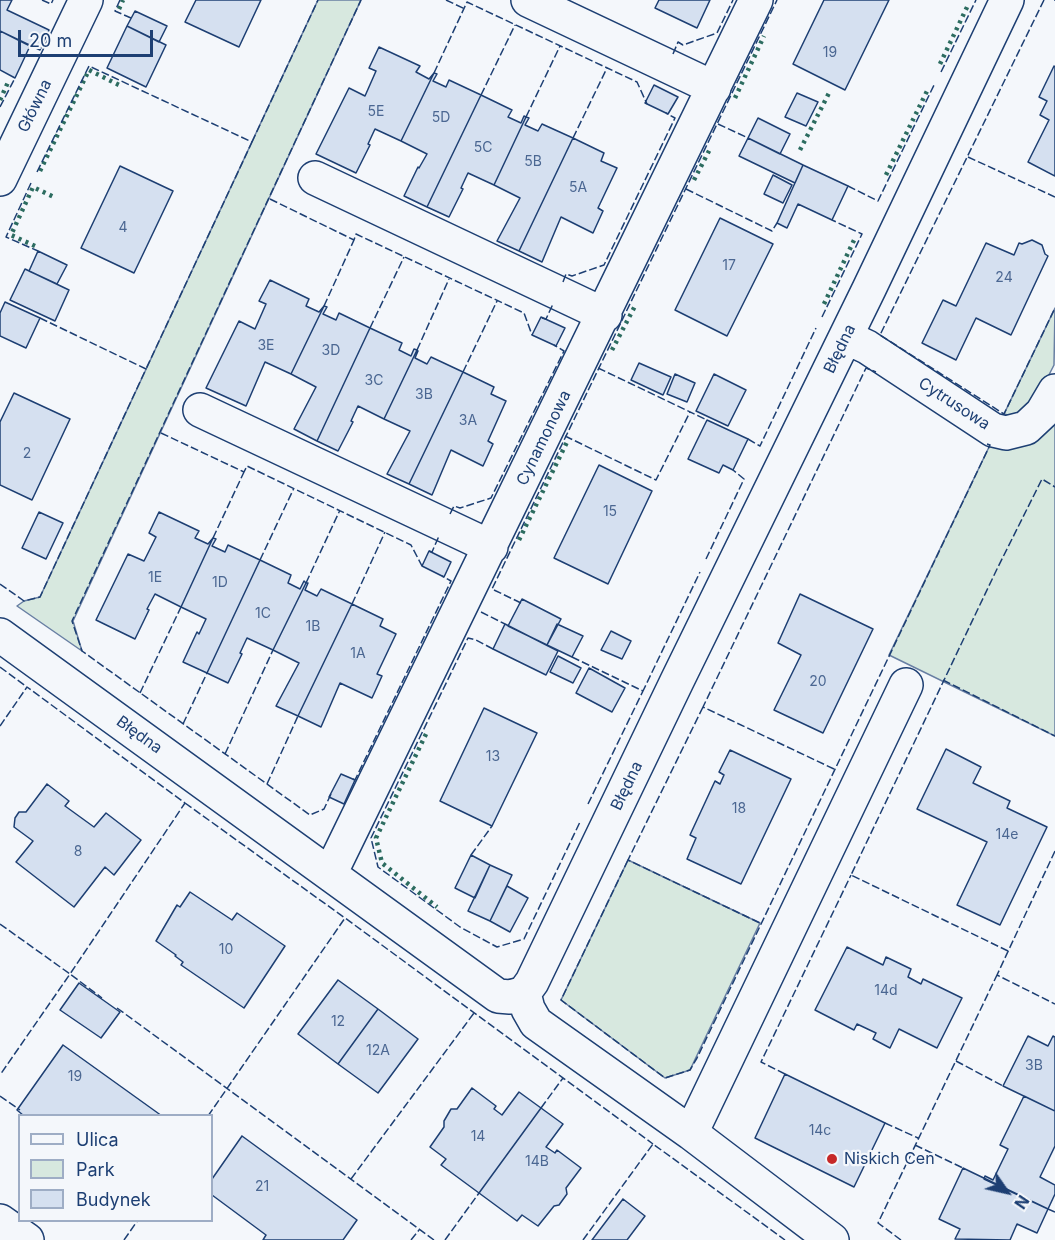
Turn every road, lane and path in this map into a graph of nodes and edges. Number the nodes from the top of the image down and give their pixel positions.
1 (86, 0) edge
2 (528, 0) edge
3 (756, 0) edge
4 (1006, 0) edge
5 (714, 88) junction
6 (315, 178) dead end
7 (0, 179) edge
8 (604, 315) junction
9 (846, 337) junction
10 (1055, 391) edge
11 (200, 410) dead end
12 (491, 547) junction
13 (0, 635) edge
14 (906, 685) dead end
15 (330, 874) junction
16 (524, 993) junction
17 (691, 1133) junction
18 (0, 1221) edge
19 (27, 1240) edge
20 (832, 1240) edge

1 - 7 street, Główna
2 - 5 street
3 - 5 street, Cynamonowa
4 - 9 street, Błędna
5 - 8 street, Cynamonowa
6 - 8 street
8 - 12 street, Cynamonowa
9 - 10 street, Cytrusowa
9 - 16 street, Błędna
11 - 12 street
12 - 15 street, Cynamonowa
13 - 15 street, Błędna
14 - 17 street
15 - 16 street, Błędna
16 - 17 street
17 - 20 street
18 - 19 street

